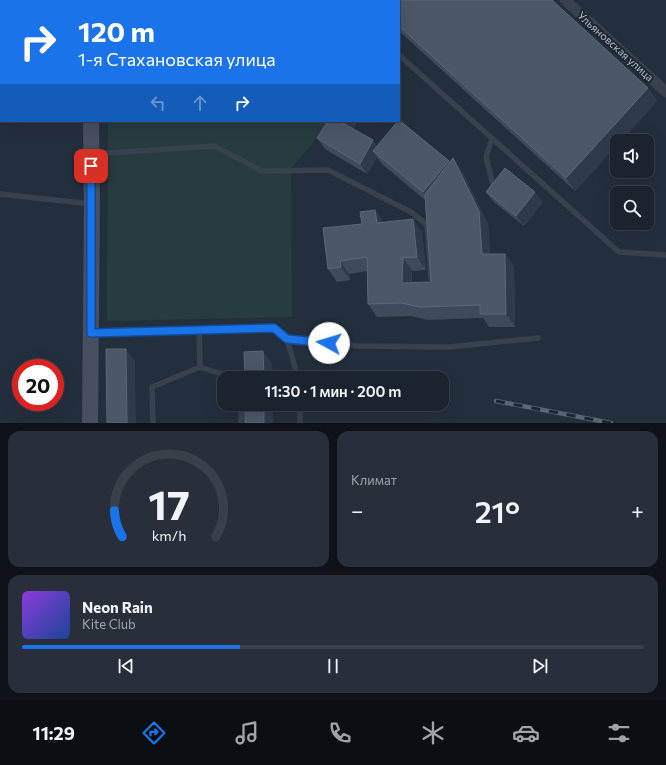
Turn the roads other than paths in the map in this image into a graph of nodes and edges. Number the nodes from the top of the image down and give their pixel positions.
1 (565, 0) edge
2 (400, 56) edge
3 (666, 92) edge
4 (91, 122) edge
5 (492, 138) junction
6 (91, 154) junction
7 (493, 185) edge
8 (0, 194) edge
9 (92, 204) junction
10 (666, 255) edge
11 (431, 279) edge
12 (199, 330) junction
13 (91, 333) junction
14 (538, 338) dead end
15 (287, 339) junction
16 (200, 367) junction
17 (296, 371) edge
18 (217, 372) edge
19 (241, 411) edge
20 (300, 411) edge
21 (90, 423) edge
22 (153, 423) edge
23 (241, 423) edge
24 (300, 423) edge

1 - 3 street, Ульяновская улица
2 - 5 lane
4 - 6 main road
5 - 7 lane
5 - 10 lane
6 - 9 main road
6 - 11 lane
8 - 9 lane
9 - 13 main road
12 - 13 lane
12 - 15 lane
12 - 16 lane
13 - 21 main road
14 - 15 lane
15 - 17 lane
16 - 18 lane
16 - 22 lane
19 - 23 lane
20 - 24 lane

